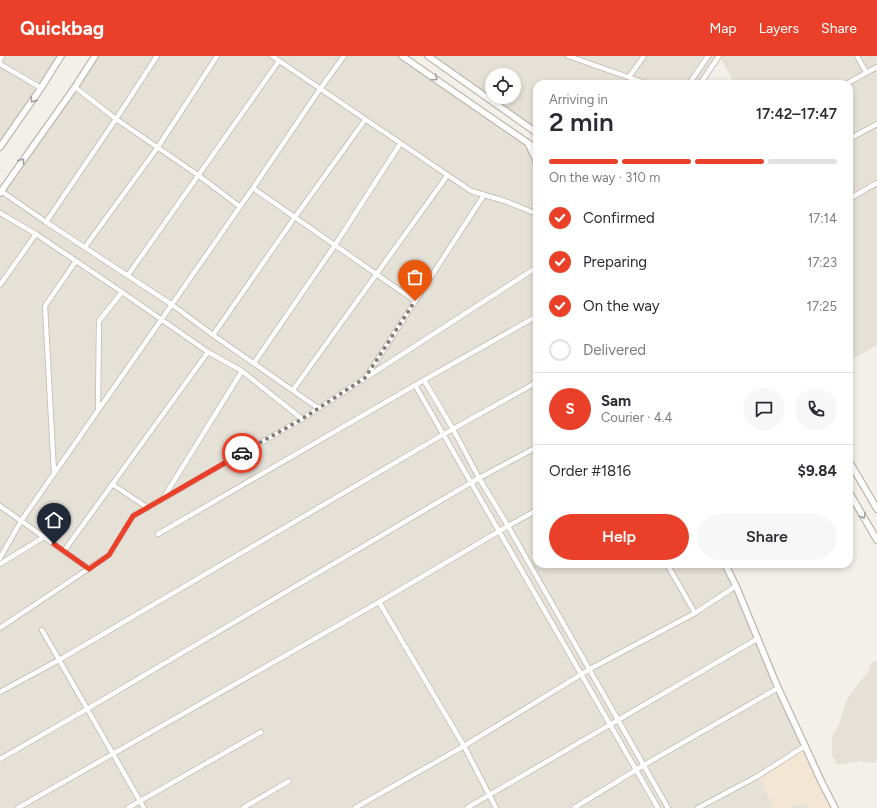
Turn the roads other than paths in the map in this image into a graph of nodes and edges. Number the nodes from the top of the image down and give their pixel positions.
1 (2, 56) edge
2 (61, 56) edge
3 (95, 56) edge
4 (157, 56) edge
5 (217, 56) edge
6 (272, 56) edge
7 (344, 56) edge
8 (402, 56) edge
9 (428, 56) edge
10 (568, 56) edge
11 (644, 56) edge
12 (708, 56) edge
13 (719, 56) edge
14 (857, 56) edge
15 (583, 58) edge
16 (0, 60) edge
17 (280, 61) junction
18 (0, 64) edge
19 (877, 67) edge
20 (866, 72) junction
21 (629, 77) junction
22 (637, 80) edge
23 (692, 80) edge
24 (703, 80) edge
25 (853, 80) edge
26 (75, 87) junction
27 (41, 88) junction
28 (320, 89) junction
29 (116, 119) junction
30 (364, 120) junction
31 (877, 124) edge
32 (533, 130) edge
33 (853, 137) edge
34 (528, 143) junction
35 (400, 144) junction
36 (533, 146) edge
37 (0, 147) edge
38 (158, 147) junction
39 (533, 154) edge
40 (198, 175) junction
41 (447, 176) junction
42 (877, 183) edge
43 (253, 188) junction
44 (1, 192) edge
45 (484, 195) junction
46 (853, 197) edge
47 (240, 206) junction
48 (533, 212) edge
49 (0, 213) edge
50 (295, 217) junction
51 (46, 222) junction
52 (36, 234) junction
53 (335, 245) junction
54 (85, 247) junction
55 (76, 261) junction
56 (533, 270) edge
57 (376, 274) junction
58 (128, 275) junction
59 (0, 285) edge
60 (122, 292) junction
61 (415, 301) junction
62 (171, 304) junction
63 (533, 318) edge
64 (161, 319) junction
65 (214, 335) junction
66 (208, 352) junction
67 (254, 363) junction
68 (242, 371) junction
69 (365, 378) junction
70 (424, 380) junction
71 (533, 384) edge
72 (415, 385) junction
73 (293, 390) junction
74 (318, 408) junction
75 (98, 410) junction
76 (302, 419) junction
77 (453, 429) junction
78 (444, 434) junction
79 (533, 449) edge
80 (853, 468) edge
81 (54, 473) junction
82 (479, 478) junction
83 (472, 483) junction
84 (112, 484) junction
85 (163, 499) junction
86 (853, 499) edge
87 (0, 506) edge
88 (148, 508) junction
89 (877, 509) edge
90 (533, 512) edge
91 (21, 521) junction
92 (508, 526) junction
93 (499, 531) junction
94 (158, 534) dead end
95 (44, 536) junction
96 (877, 540) edge
97 (64, 551) junction
98 (0, 558) edge
99 (0, 564) edge
100 (669, 568) edge
101 (727, 568) edge
102 (89, 569) junction
103 (736, 586) junction
104 (379, 602) junction
105 (696, 613) junction
106 (0, 628) edge
107 (42, 630) dead end
108 (757, 639) junction
109 (59, 660) junction
110 (590, 669) junction
111 (581, 674) junction
112 (778, 688) junction
113 (0, 692) edge
114 (87, 709) junction
115 (619, 720) junction
116 (610, 725) junction
117 (261, 732) dead end
118 (464, 746) junction
119 (806, 746) junction
120 (113, 754) junction
121 (0, 759) edge
122 (644, 765) junction
123 (636, 770) junction
124 (289, 781) dead end
125 (488, 796) junction
126 (140, 801) junction
127 (18, 808) edge
128 (128, 808) edge
129 (144, 808) edge
130 (243, 808) edge
131 (355, 808) edge
132 (467, 808) edge
133 (496, 808) edge
134 (574, 808) edge
135 (658, 808) edge
136 (668, 808) edge
137 (698, 808) edge
138 (835, 808) edge

1 - 16 street
2 - 27 street
3 - 26 street
4 - 29 street
5 - 38 street
6 - 17 street
7 - 28 street
8 -> 34 street
9 - 32 street
10 - 15 street
11 - 21 street
12 - 23 street
13 - 24 street
14 - 20 street
15 - 21 street
17 - 28 street
17 - 40 street
18 - 27 street
19 - 20 street
20 - 25 street
21 - 22 street
26 - 29 street
44 -> 26 street
27 -> 37 street
28 - 30 street
28 - 43 street
29 - 38 street
29 - 51 street
30 - 35 street
30 - 50 street
31 - 33 street
34 - 36 street
34 - 39 street
35 - 41 street
35 - 53 street
38 - 40 street
38 - 54 street
40 - 47 street
40 - 58 street
41 - 45 street
41 - 57 street
42 - 46 street
43 - 47 street
43 - 50 street
44 - 51 street
45 - 48 street
45 - 61 street
47 - 62 street
49 - 52 street
50 - 53 street
50 - 65 street
51 - 54 street
52 - 55 street
52 - 59 street
53 - 57 street
53 - 67 street
54 - 58 street
55 - 60 street
55 - 81 street
56 - 69 street
57 - 61 street
57 - 73 street
58 - 62 street
60 - 64 street
60 - 75 street
61 - 69 street
62 - 64 street
62 - 65 street
63 - 70 street
64 - 66 street
64 - 75 street
65 - 67 street
66 - 68 street
66 - 84 street
67 - 73 street
68 - 76 street
68 - 85 street
69 - 74 street
70 - 72 street
70 - 77 street
71 - 77 street
72 - 78 street
72 - 94 street
73 - 74 street
74 - 76 street
75 - 81 street
76 - 85 street
77 - 78 street
77 - 82 street
78 - 83 street
78 - 109 street
79 - 82 street
80 - 89 street
81 - 91 street
82 - 83 street
82 - 92 street
83 - 93 street
83 - 114 street
84 - 88 street
84 - 97 street
85 - 88 street
86 -> 96 street
87 - 91 street
88 - 102 street
90 - 92 street
91 - 95 street
91 - 98 street
92 - 93 street
92 - 110 street
93 - 104 street
93 - 111 street
95 - 97 street
95 - 99 street
97 - 102 street
100 - 105 street
101 - 103 street
102 - 106 street
103 - 105 street
103 - 108 street
104 - 118 street
104 - 120 street
105 - 110 street
107 - 109 street
108 - 112 street
108 - 115 street
109 - 113 street
109 - 114 street
110 - 111 street
110 - 115 street
111 - 116 street
111 - 118 street
112 - 119 street
112 - 122 street
114 - 120 street
114 - 121 street
115 - 116 street
115 - 122 street
116 - 123 street
116 - 125 street
117 - 126 street
118 - 125 street
118 - 131 street
119 - 137 street
119 - 138 street
120 - 126 street
120 - 127 street
122 - 123 street
122 - 136 street
123 - 134 street
123 - 135 street
124 - 130 street
125 - 132 street
125 - 133 street
126 - 128 street
126 - 129 street

